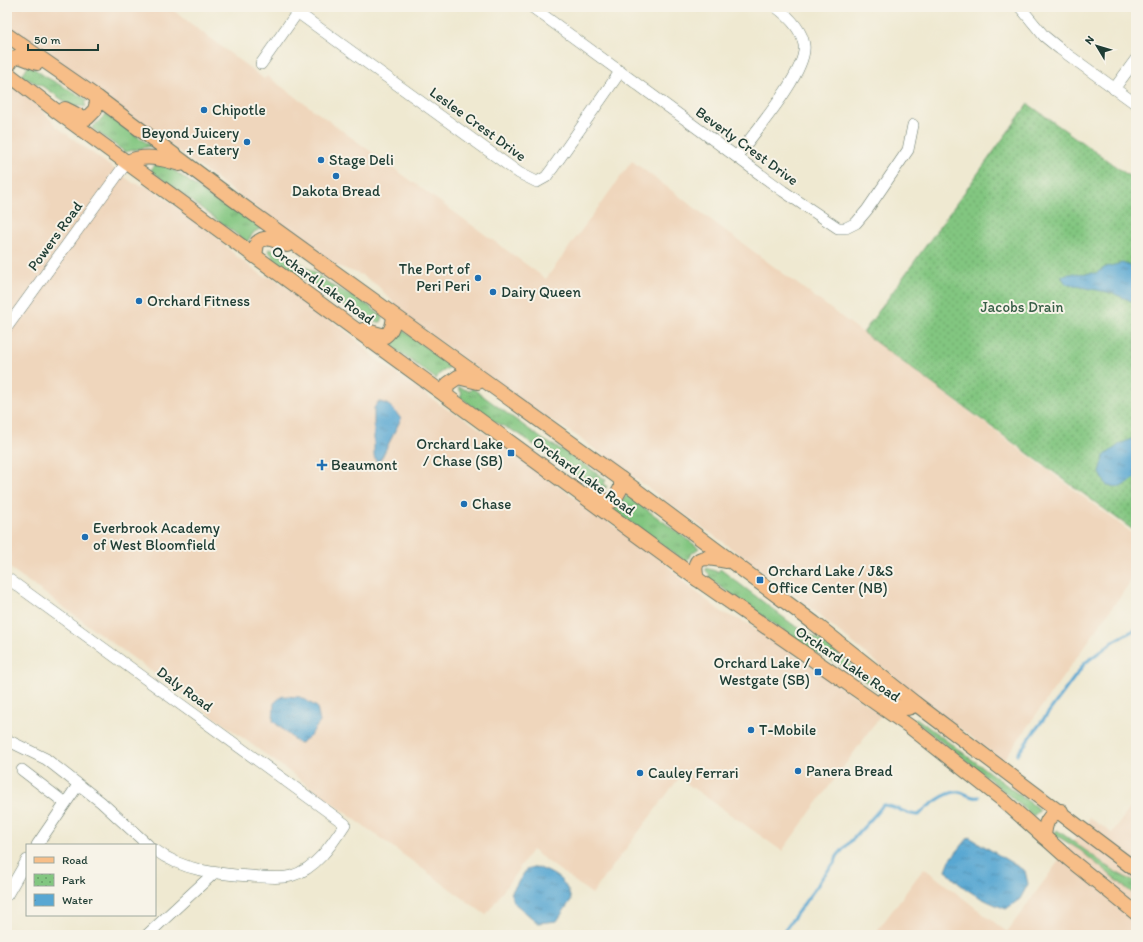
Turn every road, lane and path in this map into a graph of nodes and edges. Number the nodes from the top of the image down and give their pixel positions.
1 (532, 7) edge
2 (776, 7) edge
3 (1020, 7) edge
4 (293, 10) edge
5 (7, 35) edge
6 (1136, 59) edge
7 (261, 64) dead end
8 (7, 67) edge
9 (56, 70) junction
10 (620, 72) junction
11 (7, 73) edge
12 (23, 85) junction
13 (1114, 88) junction
14 (98, 98) junction
15 (1136, 104) edge
16 (913, 126) dead end
17 (738, 156) junction
18 (127, 162) junction
19 (188, 166) junction
20 (309, 255) junction
21 (255, 256) junction
22 (394, 316) junction
23 (344, 322) junction
24 (7, 327) edge
25 (488, 384) junction
26 (445, 395) junction
27 (621, 479) junction
28 (564, 482) junction
29 (732, 563) junction
30 (7, 578) edge
31 (697, 579) junction
32 (856, 690) junction
33 (916, 704) junction
34 (7, 740) edge
35 (22, 770) dead end
36 (78, 785) junction
37 (65, 803) junction
38 (1060, 811) junction
39 (1044, 837) junction
40 (38, 844) edge
41 (147, 844) edge
42 (156, 851) edge
43 (26, 862) edge
44 (1136, 870) edge
45 (214, 873) junction
46 (7, 895) edge
47 (1134, 911) edge
48 (147, 935) edge

1 - 10 street, Beverly Crest Drive
2 - 17 street
3 - 13 street
4 - 7 street
4 - 10 street, Leslee Crest Drive
5 - 9 main road, Orchard Lake Road
6 - 13 street
8 - 9 main road
9 - 14 main road, Orchard Lake Road
10 - 17 street, Beverly Crest Drive
11 - 12 main road, Orchard Lake Road
12 - 14 main road
12 - 18 main road, Orchard Lake Road
13 - 15 street
14 - 19 main road, Orchard Lake Road
16 - 17 street, Beverly Crest Drive
18 - 19 main road
18 - 21 main road, Orchard Lake Road
18 - 24 street, Powers Road
19 - 20 main road, Orchard Lake Road
20 - 21 main road
20 - 22 main road, Orchard Lake Road
21 - 23 main road, Orchard Lake Road
22 - 23 main road
22 - 25 main road, Orchard Lake Road
23 - 26 main road, Orchard Lake Road
25 - 26 main road
25 - 27 main road, Orchard Lake Road
26 - 28 main road, Orchard Lake Road
27 - 28 main road
27 - 29 main road, Orchard Lake Road
28 - 31 main road, Orchard Lake Road
29 - 31 main road
29 - 33 main road, Orchard Lake Road
30 - 45 street, Daly Road
31 - 32 main road, Orchard Lake Road
32 - 33 main road
32 - 39 main road, Orchard Lake Road
33 - 38 main road, Orchard Lake Road
34 - 36 street
35 - 37 street
36 - 37 street
36 - 41 street
37 - 40 street
38 - 39 main road
38 - 44 main road, Orchard Lake Road
39 - 47 main road, Orchard Lake Road
42 - 45 street
43 - 46 street
45 - 48 street

